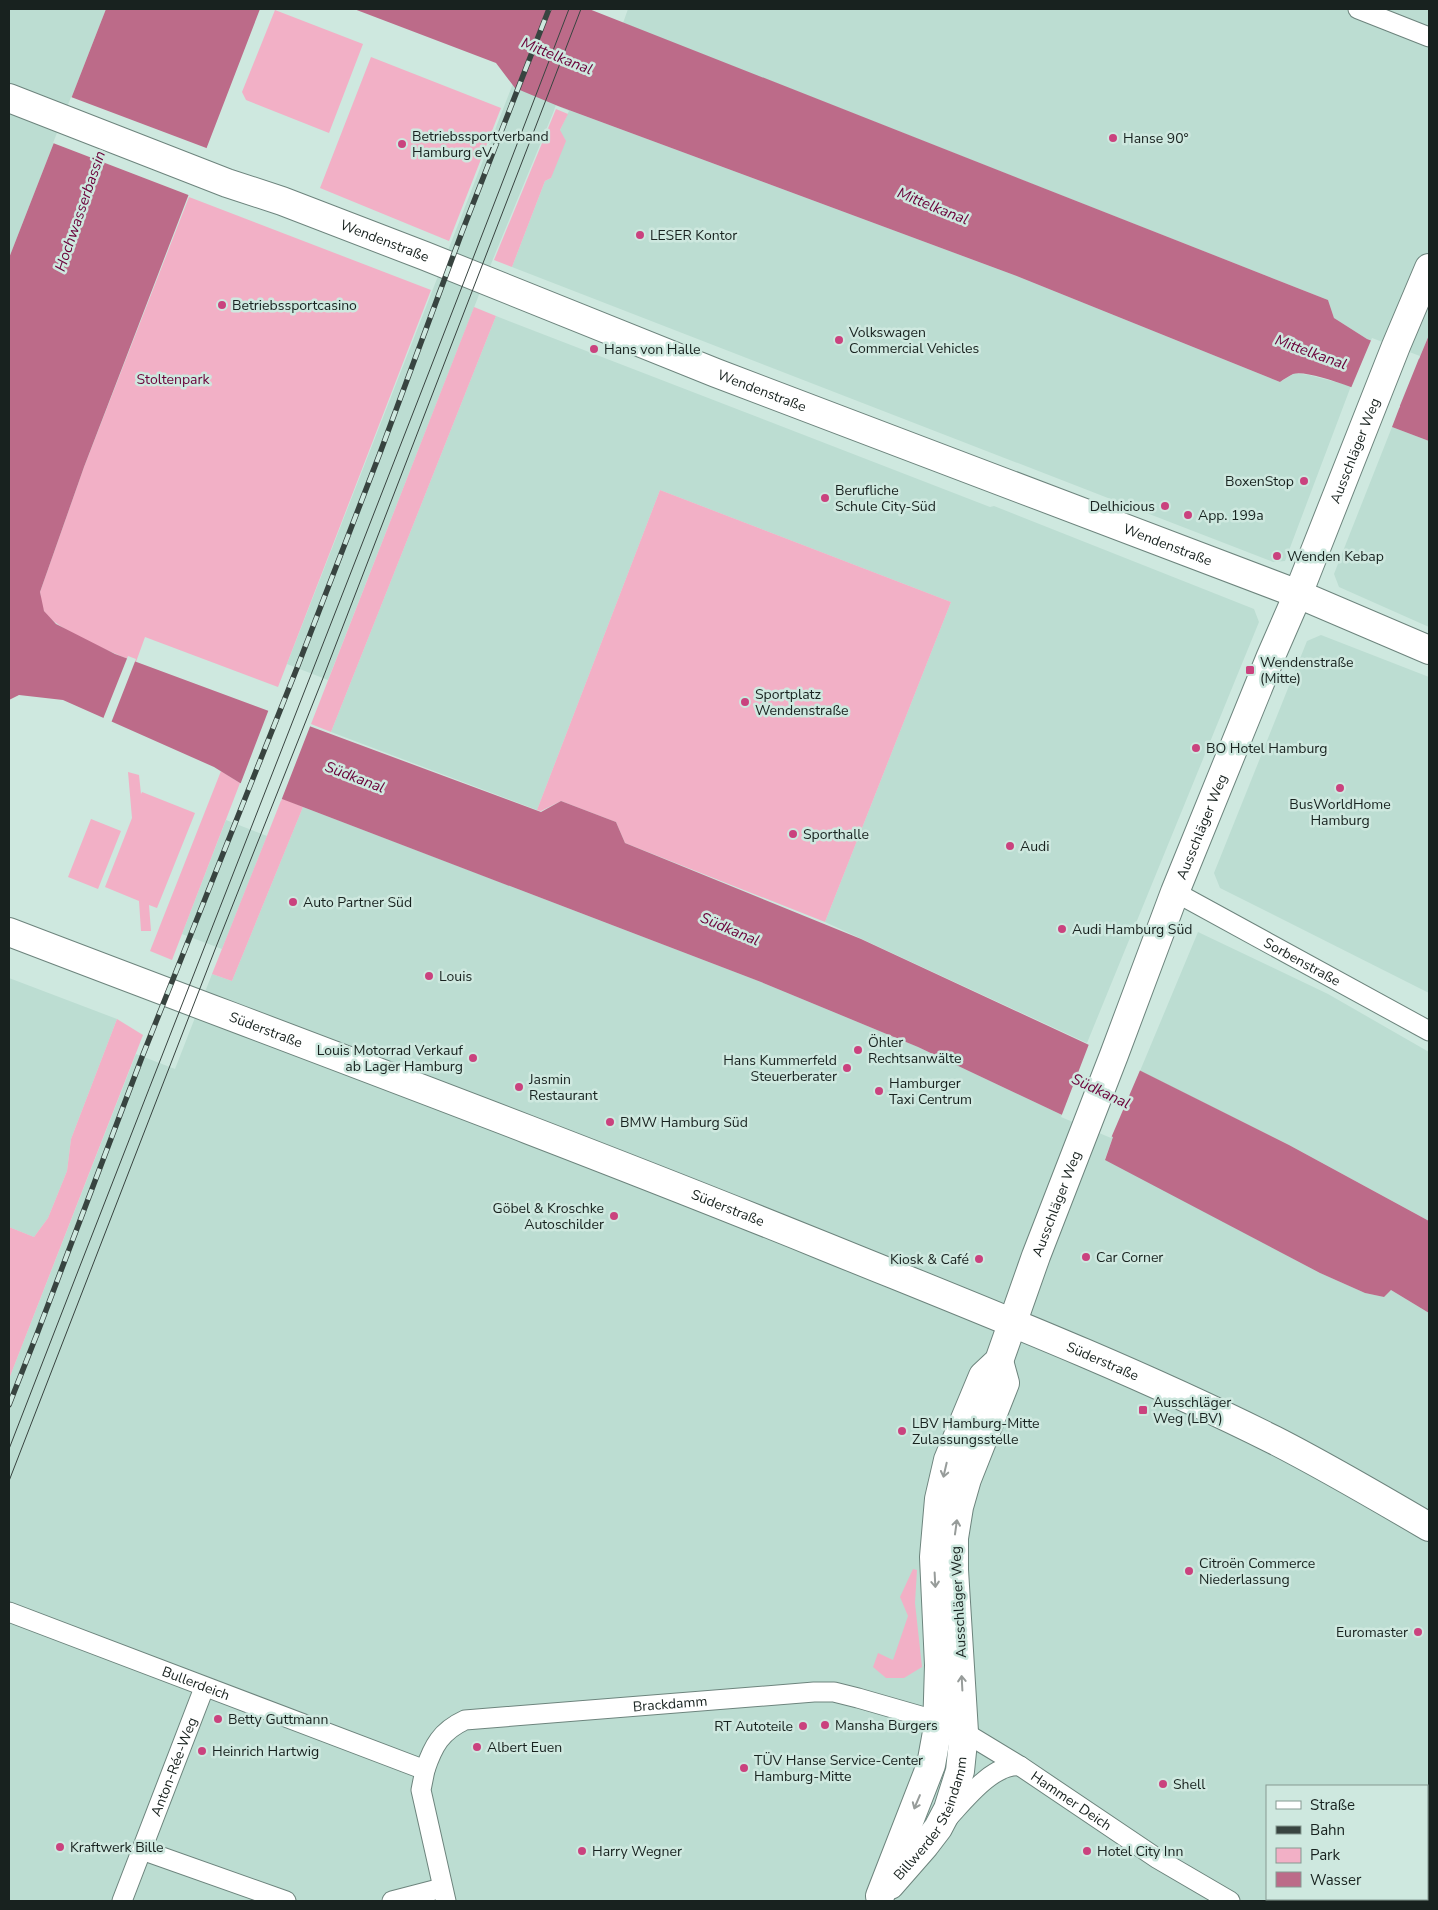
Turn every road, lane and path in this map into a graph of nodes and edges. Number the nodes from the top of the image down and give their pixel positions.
1 (1358, 9) edge
2 (1429, 37) edge
3 (9, 98) edge
4 (1429, 268) edge
5 (1298, 594) junction
6 (1429, 650) edge
7 (1175, 892) junction
8 (9, 932) edge
9 (1429, 1031) edge
10 (1013, 1322) junction
11 (999, 1361) junction
12 (1429, 1527) edge
13 (9, 1612) edge
14 (204, 1688) junction
15 (938, 1721) junction
16 (964, 1732) junction
17 (1020, 1766) junction
18 (425, 1770) junction
19 (938, 1828) junction
20 (142, 1850) junction
21 (444, 1895) edge
22 (878, 1899) edge
23 (122, 1901) edge
24 (286, 1901) edge
25 (392, 1901) edge
26 (1230, 1901) edge

1 - 2 street
3 - 5 main road, Wendenstraße
4 - 5 main road, Ausschläger Weg
5 - 6 main road, Wendenstraße
5 - 7 main road, Ausschläger Weg
7 - 9 street, Sorbenstraße
7 - 10 main road, Ausschläger Weg
8 - 10 main road, Süderstraße
10 - 11 main road, Ausschläger Weg
10 - 12 main road, Süderstraße
11 -> 15 main road, Ausschläger Weg
16 -> 11 main road, Ausschläger Weg
13 - 14 street, Bullerdeich
14 - 18 street, Bullerdeich
14 - 20 street, Anton-Rée-Weg
15 - 16 street, Brackdamm
15 - 18 street, Brackdamm
15 -> 22 main road, Billwerder Steindamm
16 - 17 street, Hammer Deich
16 - 19 main road, Billwerder Steindamm
17 - 19 street
17 - 26 street, Hammer Deich
18 - 21 street
19 - 22 main road, Billwerder Steindamm
20 - 23 street, Anton-Rée-Weg
20 - 24 street
21 - 25 street

